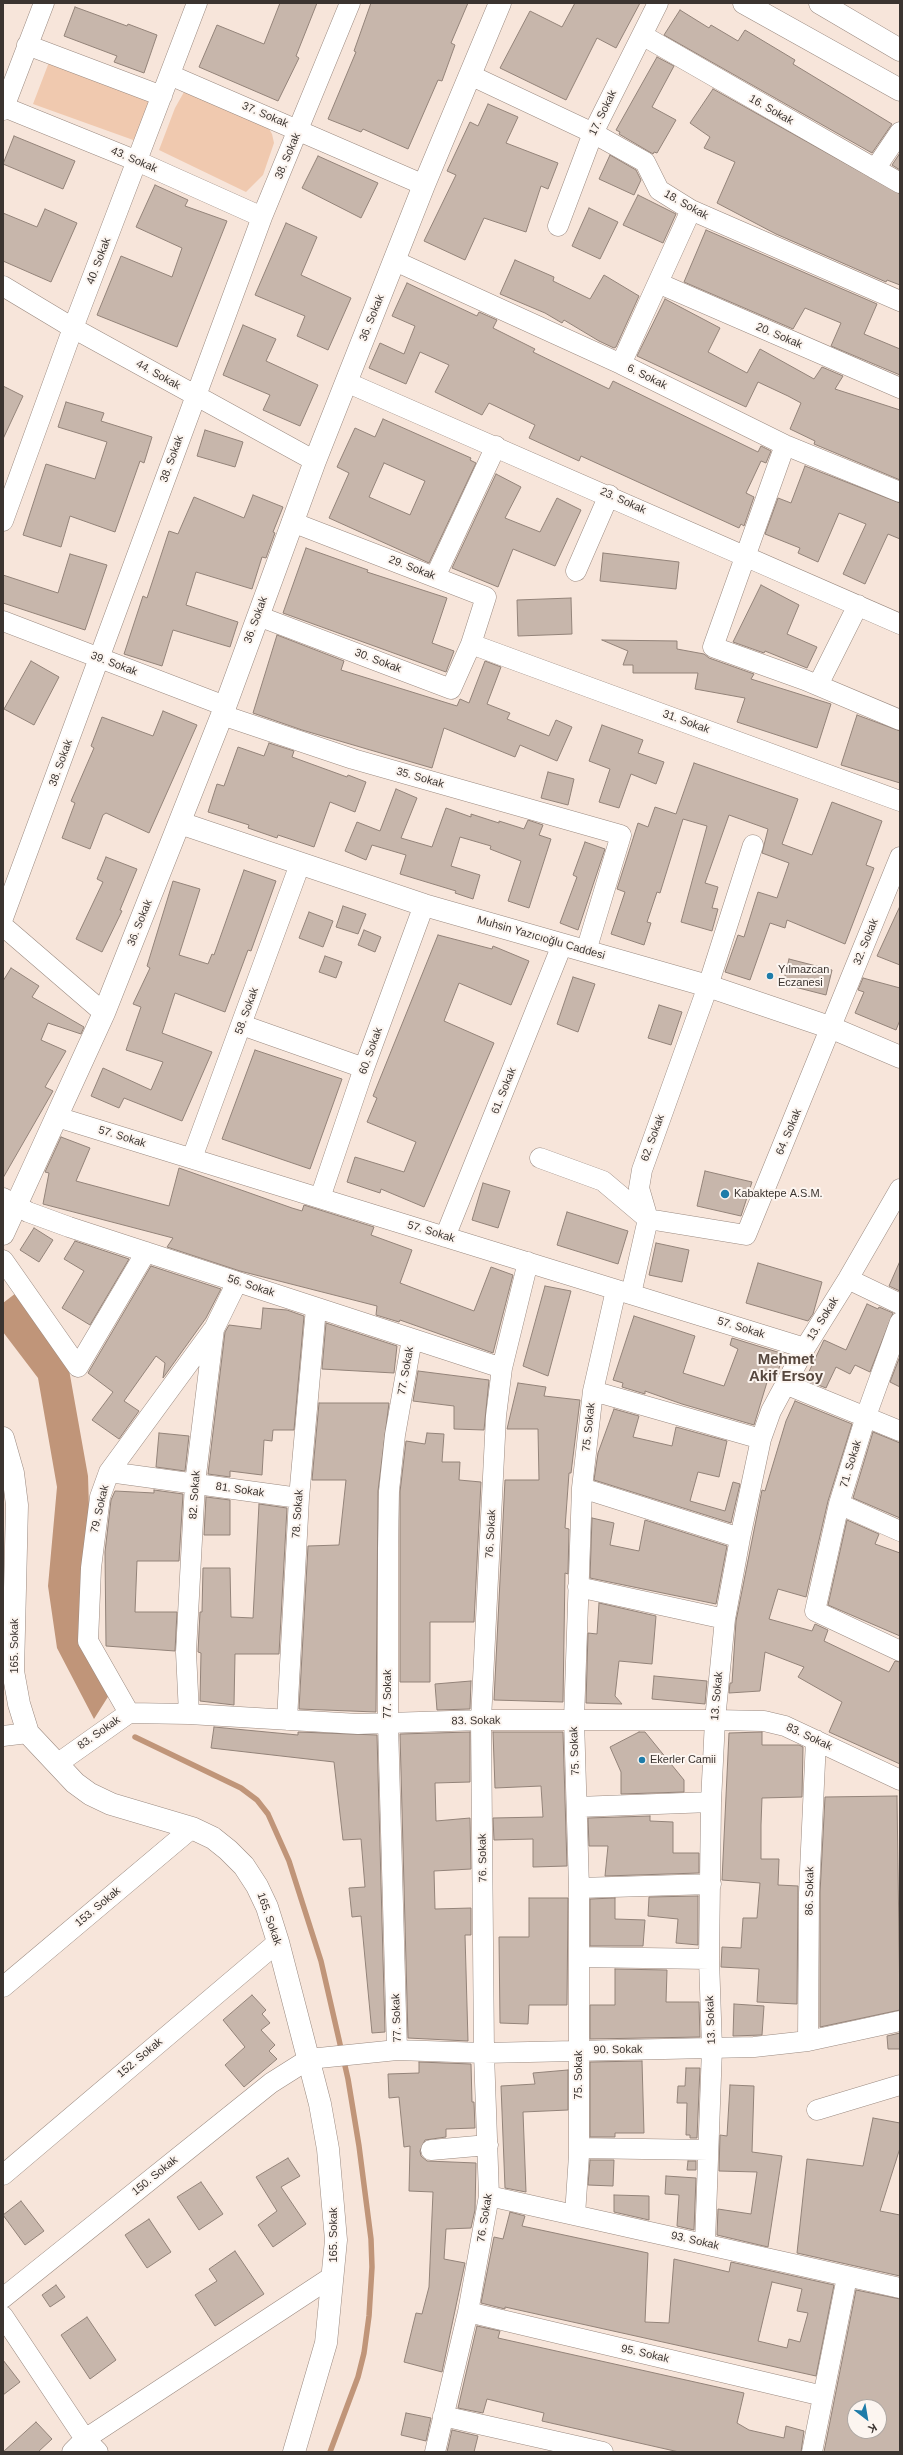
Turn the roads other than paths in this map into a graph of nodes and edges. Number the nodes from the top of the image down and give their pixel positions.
1 (44, 3) edge
2 (197, 3) edge
3 (350, 3) edge
4 (500, 3) edge
5 (658, 3) edge
6 (744, 3) edge
7 (820, 3) edge
8 (642, 35) junction
9 (27, 44) junction
10 (900, 50) edge
11 (170, 75) junction
12 (470, 75) junction
13 (900, 90) edge
14 (162, 96) junction
15 (4, 108) edge
16 (300, 129) junction
17 (900, 132) edge
18 (593, 133) junction
19 (137, 161) junction
20 (875, 169) junction
21 (900, 183) edge
22 (424, 185) junction
23 (691, 210) junction
24 (262, 217) junction
25 (558, 226) dead end
26 (395, 261) junction
27 (658, 283) junction
28 (3, 286) edge
29 (900, 301) edge
30 (73, 328) junction
31 (621, 364) junction
32 (346, 382) junction
33 (900, 388) edge
34 (195, 396) junction
35 (785, 445) junction
36 (496, 446) junction
37 (315, 460) junction
38 (900, 492) edge
39 (609, 495) junction
40 (3, 521) edge
41 (292, 522) junction
42 (745, 554) junction
43 (576, 571) dead end
44 (435, 578) junction
45 (858, 605) junction
46 (258, 616) junction
47 (3, 621) edge
48 (900, 624) edge
49 (471, 644) junction
50 (99, 658) junction
51 (818, 685) junction
52 (223, 711) junction
53 (900, 720) edge
54 (900, 802) edge
55 (180, 823) junction
56 (753, 844) dead end
57 (900, 857) edge
58 (300, 864) junction
59 (424, 905) junction
60 (3, 918) edge
61 (3, 926) edge
62 (562, 945) junction
63 (586, 951) junction
64 (708, 986) junction
65 (104, 1013) junction
66 (242, 1025) junction
67 (832, 1028) junction
68 (900, 1057) edge
69 (364, 1068) junction
70 (57, 1117) junction
71 (192, 1158) junction
72 (540, 1158) dead end
73 (900, 1189) edge
74 (320, 1198) junction
75 (10, 1202) edge
76 (648, 1219) junction
77 (3, 1234) edge
78 (445, 1237) junction
79 (146, 1252) junction
80 (3, 1260) edge
81 (528, 1262) junction
82 (848, 1279) junction
83 (237, 1282) junction
84 (624, 1292) junction
85 (900, 1304) edge
86 (316, 1308) junction
87 (900, 1322) edge
88 (214, 1329) junction
89 (412, 1339) junction
90 (805, 1348) junction
91 (502, 1368) junction
92 (785, 1384) junction
93 (593, 1391) junction
94 (866, 1416) junction
95 (900, 1431) edge
96 (3, 1438) edge
97 (761, 1439) junction
98 (109, 1472) junction
99 (195, 1483) junction
100 (582, 1488) junction
101 (299, 1498) junction
102 (839, 1504) junction
103 (900, 1531) edge
104 (740, 1538) junction
105 (578, 1587) junction
106 (725, 1619) junction
107 (900, 1651) edge
108 (129, 1713) junction
109 (189, 1714) junction
110 (574, 1719) junction
111 (286, 1720) junction
112 (481, 1720) junction
113 (715, 1720) junction
114 (388, 1724) junction
115 (28, 1732) junction
116 (3, 1736) edge
117 (816, 1740) junction
118 (57, 1764) junction
119 (900, 1780) edge
120 (711, 1802) junction
121 (577, 1808) junction
122 (192, 1828) junction
123 (711, 1884) junction
124 (579, 1888) junction
125 (278, 1942) junction
126 (579, 1957) junction
127 (709, 1959) junction
128 (3, 1987) edge
129 (900, 2021) edge
130 (808, 2041) junction
131 (712, 2048) junction
132 (398, 2050) junction
133 (579, 2050) junction
134 (484, 2053) junction
135 (309, 2059) junction
136 (900, 2085) edge
137 (817, 2110) dead end
138 (488, 2145) junction
139 (579, 2148) junction
140 (431, 2150) dead end
141 (708, 2150) junction
142 (3, 2175) edge
143 (490, 2196) junction
144 (575, 2215) junction
145 (705, 2243) junction
146 (334, 2276) junction
147 (846, 2277) junction
148 (900, 2288) edge
149 (3, 2298) edge
150 (468, 2312) junction
151 (3, 2316) edge
152 (823, 2396) junction
153 (443, 2416) junction
154 (85, 2448) edge
155 (294, 2452) edge
156 (435, 2452) edge
157 (603, 2452) edge
158 (812, 2452) edge

1 - 9 street
2 - 11 street, 40. Sokak
3 - 16 street, 38. Sokak
4 - 12 main road, 36. Sokak
5 - 8 street, 17. Sokak
6 - 13 main road
7 - 10 main road
8 - 18 street, 17. Sokak
8 - 20 street, 16. Sokak
9 - 14 street
9 - 15 street
11 - 14 street, 40. Sokak
11 - 16 street, 37. Sokak
12 - 18 street, 18. Sokak
12 - 22 main road, 36. Sokak
14 - 19 street, 40. Sokak
15 - 19 street, 43. Sokak
16 - 22 street, 37. Sokak
16 - 24 street, 38. Sokak
17 - 20 street
18 - 23 street, 18. Sokak
18 - 25 street, 17. Sokak
19 - 24 street, 43. Sokak
19 - 30 street, 40. Sokak
20 - 21 street, 16. Sokak
22 - 26 main road, 36. Sokak
23 - 27 street
23 - 29 street, 18. Sokak
24 - 34 street, 38. Sokak
26 - 31 street, 6. Sokak
26 - 32 main road, 36. Sokak
27 - 31 street
27 - 33 street, 20. Sokak
28 - 30 street, 44. Sokak
30 - 34 street, 44. Sokak
30 - 40 street, 40. Sokak
31 - 35 street, 6. Sokak
32 - 36 street, 23. Sokak
32 - 37 main road, 36. Sokak
34 - 37 street, 44. Sokak
34 - 50 street, 38. Sokak
35 - 38 street, 6. Sokak
35 - 42 street
36 - 39 street, 23. Sokak
36 - 44 street
37 - 41 main road, 36. Sokak
39 - 42 street, 23. Sokak
39 - 43 street
41 - 44 street, 29. Sokak
41 - 46 main road, 36. Sokak
42 - 45 street, 23. Sokak
42 - 51 street
44 - 49 street, 29. Sokak
45 - 48 street, 23. Sokak
45 - 51 street
46 - 49 street, 30. Sokak
46 - 52 main road, 36. Sokak
47 - 50 street, 39. Sokak
49 - 54 street, 31. Sokak
50 - 52 street, 39. Sokak
50 - 60 street, 38. Sokak
51 - 53 street
52 - 55 main road, 36. Sokak
52 - 63 street, 35. Sokak
55 - 58 main road, Muhsin Yazıcıoğlu Caddesi
55 - 65 main road, 36. Sokak
56 - 64 street, 62. Sokak
57 - 67 street, 32. Sokak
58 - 59 main road, Muhsin Yazıcıoğlu Caddesi
58 - 66 street, 58. Sokak
59 - 62 main road, Muhsin Yazıcıoğlu Caddesi
59 - 69 street, 60. Sokak
61 - 65 street
62 - 63 main road, Muhsin Yazıcıoğlu Caddesi
62 - 78 street, 61. Sokak
63 - 64 main road, Muhsin Yazıcıoğlu Caddesi
64 - 67 main road, Muhsin Yazıcıoğlu Caddesi
64 - 76 street, 62. Sokak
65 - 70 main road, 36. Sokak
66 - 69 street
66 - 71 street, 58. Sokak
67 - 68 main road, Muhsin Yazıcıoğlu Caddesi
67 - 76 street, 64. Sokak
69 - 74 street, 60. Sokak
70 - 71 street, 57. Sokak
70 - 75 main road, 36. Sokak
71 - 74 street, 57. Sokak
72 - 76 street
73 - 82 street, 13. Sokak
74 - 78 street, 57. Sokak
75 - 77 main road, 36. Sokak
75 - 79 street, 56. Sokak
76 - 84 street, 62. Sokak
78 - 81 street, 57. Sokak
79 - 80 street
79 - 83 street, 56. Sokak
81 - 84 street, 57. Sokak
81 - 91 street, 76. Sokak
82 - 85 street
82 - 90 street, 13. Sokak
83 - 86 street, 56. Sokak
83 - 88 street, 82. Sokak
84 - 90 street, 57. Sokak
84 - 93 street, 75. Sokak
86 - 89 street, 56. Sokak
86 - 101 street, 78. Sokak
87 - 94 street, 71. Sokak
88 - 98 street, 79. Sokak
88 - 99 street, 82. Sokak
89 - 91 street, 56. Sokak
89 - 114 street, 77. Sokak
90 - 92 street, 13. Sokak
91 - 112 street, 76. Sokak
92 - 94 street
92 - 97 street, 13. Sokak
93 - 97 street
93 - 100 street, 75. Sokak
94 - 95 street
94 - 102 street, 71. Sokak
96 - 115 main road, 165. Sokak
97 - 104 street, 13. Sokak
98 - 99 street, 81. Sokak
98 - 108 street, 79. Sokak
99 - 101 street, 81. Sokak
99 - 109 street, 82. Sokak
100 - 104 street
100 - 105 street, 75. Sokak
101 - 111 street, 78. Sokak
102 - 103 street
102 - 107 street, 71. Sokak
104 - 106 street, 13. Sokak
105 - 106 street
105 - 110 street, 75. Sokak
106 - 113 street, 13. Sokak
108 - 109 street, 83. Sokak
108 - 118 street, 83. Sokak
109 - 111 street, 83. Sokak
110 - 112 street, 83. Sokak
110 - 113 street, 83. Sokak
110 - 121 street, 75. Sokak
111 - 114 street, 83. Sokak
112 - 114 street, 83. Sokak
112 - 134 street, 76. Sokak
113 - 117 street, 83. Sokak
113 - 120 street, 13. Sokak
114 - 132 street, 77. Sokak
115 - 116 street
115 - 118 main road, 165. Sokak
117 - 119 street, 83. Sokak
117 - 130 street, 86. Sokak
118 - 122 main road, 165. Sokak
120 - 121 street
120 - 123 street, 13. Sokak
121 - 124 street, 75. Sokak
122 - 125 main road, 165. Sokak
122 - 128 street, 153. Sokak
123 - 124 street
123 - 127 street, 13. Sokak
124 - 126 street, 75. Sokak
125 - 135 main road, 165. Sokak
125 - 142 street, 152. Sokak
126 - 127 street
126 - 133 street, 75. Sokak
127 - 131 street, 13. Sokak
129 - 130 street, 90. Sokak
130 - 131 street, 90. Sokak
131 - 133 street, 90. Sokak
131 - 141 street, 13. Sokak
132 - 134 street, 90. Sokak
132 - 135 street, 90. Sokak
133 - 134 street, 90. Sokak
133 - 139 street, 75. Sokak
134 - 138 street, 76. Sokak
135 - 146 main road, 165. Sokak
135 - 149 street, 150. Sokak
136 - 137 street
138 - 140 street
138 - 143 street, 76. Sokak
139 - 141 street
139 - 144 street, 75. Sokak
141 - 145 street, 13. Sokak
143 - 144 street, 93. Sokak
143 - 150 street, 76. Sokak
144 - 145 street, 93. Sokak
145 - 147 street, 93. Sokak
146 - 154 street
146 - 155 main road, 165. Sokak
147 - 148 street, 93. Sokak
147 - 152 street
150 - 152 street, 95. Sokak
150 - 153 street, 76. Sokak
151 - 154 street
152 - 158 street
153 - 156 street, 76. Sokak
153 - 157 street

